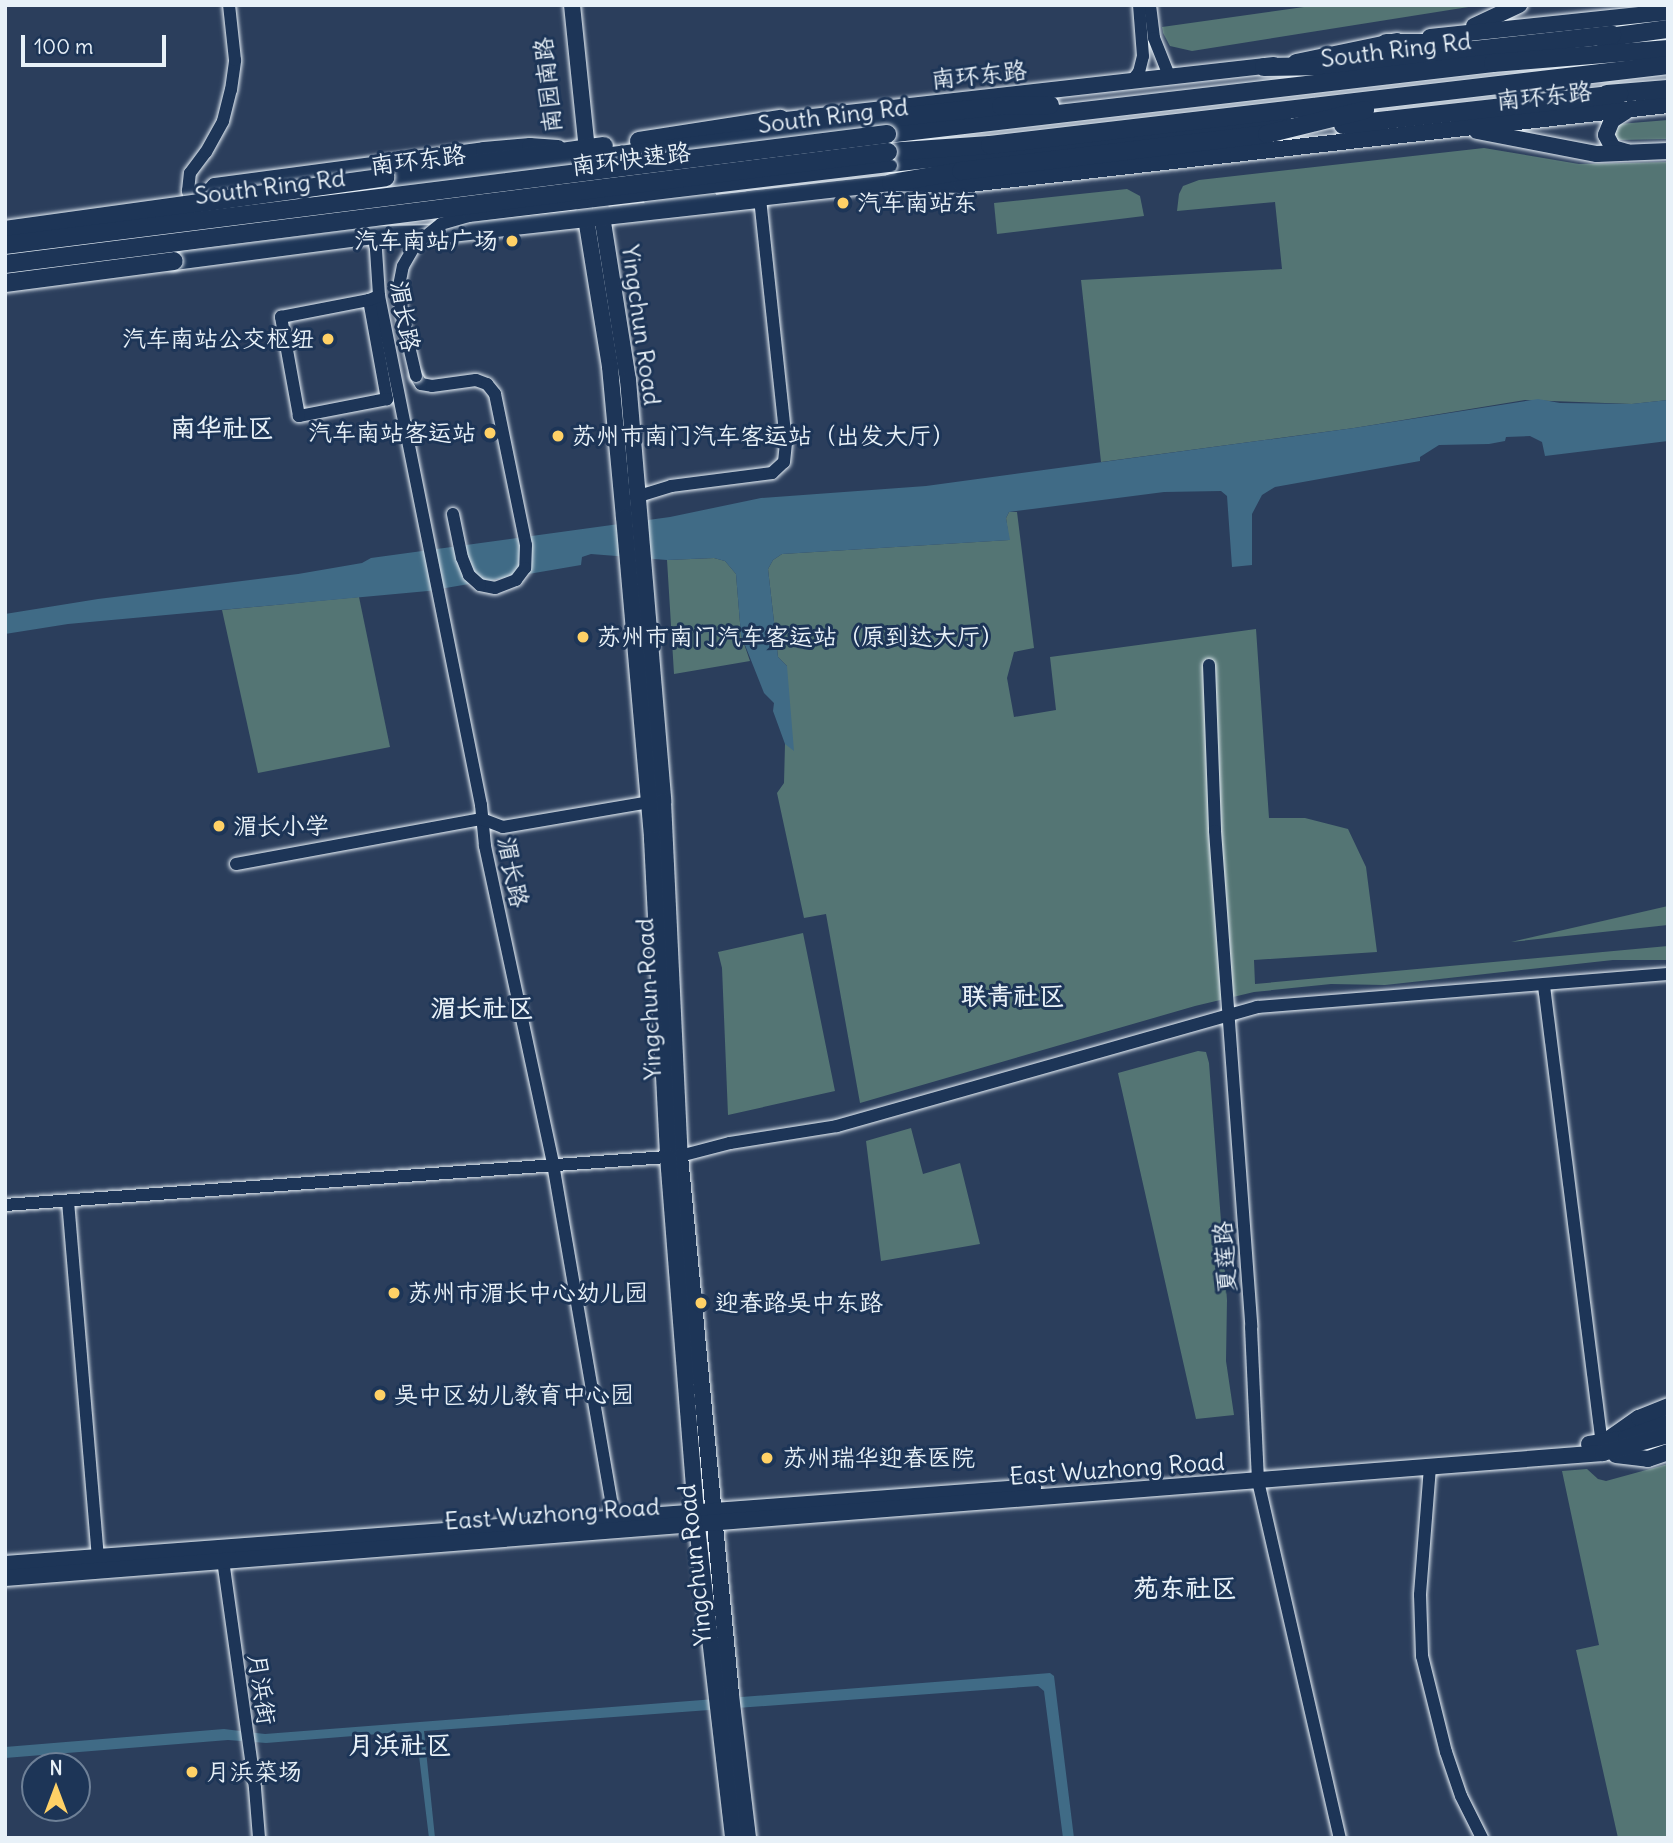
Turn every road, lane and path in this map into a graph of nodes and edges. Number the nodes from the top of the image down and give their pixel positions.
1 (229, 5) edge
2 (563, 5) edge
3 (572, 5) edge
4 (1139, 5) edge
5 (1150, 5) edge
6 (1519, 5) edge
7 (1594, 5) edge
8 (1668, 12) edge
9 (1616, 18) junction
10 (1668, 29) edge
11 (1459, 33) junction
12 (1386, 43) junction
13 (1541, 47) junction
14 (1668, 49) edge
15 (1493, 63) junction
16 (1668, 65) edge
17 (1264, 67) junction
18 (1618, 70) junction
19 (1170, 78) junction
20 (1131, 82) junction
21 (1668, 89) edge
22 (1491, 93) junction
23 (1619, 94) junction
24 (1395, 104) junction
25 (1058, 105) junction
26 (1142, 105) junction
27 (1668, 105) edge
28 (1631, 109) junction
29 (1265, 112) junction
30 (1334, 117) junction
31 (780, 119) joint
32 (1464, 128) junction
33 (1267, 134) junction
34 (720, 142) junction
35 (1668, 151) edge
36 (1633, 153) junction
37 (583, 155) junction
38 (889, 159) junction
39 (722, 170) junction
40 (590, 192) junction
41 (725, 199) junction
42 (760, 199) junction
43 (193, 211) junction
44 (594, 216) junction
45 (5, 232) edge
46 (375, 235) junction
47 (5, 245) edge
48 (196, 246) junction
49 (8, 271) edge
50 (374, 298) junction
51 (639, 496) junction
52 (453, 514) dead end
53 (632, 517) junction
54 (1209, 665) dead end
55 (655, 801) junction
56 (482, 819) junction
57 (236, 864) dead end
58 (1668, 974) edge
59 (1544, 986) junction
60 (1227, 1015) junction
61 (674, 1156) junction
62 (553, 1164) junction
63 (68, 1201) junction
64 (5, 1205) edge
65 (1668, 1406) edge
66 (1668, 1423) edge
67 (1668, 1435) edge
68 (1603, 1448) junction
69 (1668, 1452) edge
70 (1430, 1467) junction
71 (1257, 1476) junction
72 (614, 1517) junction
73 (714, 1517) junction
74 (696, 1519) junction
75 (223, 1554) junction
76 (98, 1557) junction
77 (5, 1564) edge
78 (5, 1578) edge
79 (724, 1701) junction
80 (259, 1838) edge
81 (733, 1838) edge
82 (748, 1838) edge
83 (1340, 1838) edge
84 (1482, 1838) edge

1 - 43 street
2 - 37 main road, 南园南路
3 - 37 main road, 南园南路
4 - 20 street
5 - 19 street
6 - 11 main road
7 - 9 main road
8 - 9 main road, 南环东路
9 - 11 main road, 南环东路
10 - 13 highway
11 - 12 main road, 南环东路
12 - 13 highway
12 - 17 main road, 南环东路
13 - 15 highway
13 - 17 highway
13 - 25 highway
14 - 15 highway, South Ring Rd
15 - 26 highway, South Ring Rd
16 - 18 highway, 南环快速路
17 - 19 main road, 南环东路
18 - 22 highway, 南环快速路
18 - 29 highway, 南环快速路
19 - 20 main road, 南环东路
20 - 31 main road, 南环东路
21 - 23 highway
22 - 23 highway
22 - 24 highway, 南环快速路
23 - 33 highway
24 - 29 highway, 南环快速路
24 - 30 highway
25 - 26 highway
25 - 34 highway
26 - 38 highway, South Ring Rd
27 - 28 main road, 南环东路
28 - 32 main road, 南环东路
28 - 36 main road
29 - 38 highway, 南环快速路
30 - 33 highway
30 - 38 street
31 - 37 highway
32 - 36 main road
32 - 38 main road, 南环东路
33 - 38 highway
34 - 37 highway
34 - 39 main road
35 - 36 main road
37 - 40 main road, Yingchun Road
37 - 43 main road, 南环东路
37 - 43 main road
37 - 45 highway, bridge
38 - 42 main road, 南环东路
38 - 47 highway, South Ring Rd, bridge
38 - 49 highway, 南环快速路, bridge
38 - 52 street, bridge
39 - 40 main road
39 - 41 main road
40 - 41 main road, 南环东路
40 - 44 main road, Yingchun Road
40 - 48 main road, 南环东路
41 - 42 main road, 南环东路
42 - 44 highway
42 - 51 street
43 - 45 main road, 南环东路
43 - 48 street
44 - 46 highway
44 - 51 main road, Yingchun Road
44 - 53 main road, Yingchun Road
46 - 49 highway, bridge
46 - 49 main road
46 - 50 street, 湄长路
48 - 49 main road, 南环东路
50 - 50 street
50 - 56 street, 湄长路
51 - 53 main road, Yingchun Road
53 - 55 main road, Yingchun Road
54 - 60 street, 夏莲路
55 - 56 street
55 - 61 main road, Yingchun Road
56 - 57 street
56 - 62 street, 湄长路
58 - 59 street
59 - 60 street
59 - 68 street
60 - 61 street
60 - 71 street, 夏莲路
61 - 62 street
61 - 73 main road, Yingchun Road
61 - 74 main road, Yingchun Road
62 - 63 street
62 - 72 street, 湄长路
63 - 64 street
63 - 76 street
65 - 68 main road
66 - 68 main road
67 - 68 main road
68 - 69 main road
68 - 70 main road, East Wuzhong Road
68 - 71 main road, East Wuzhong Road
70 - 71 main road, East Wuzhong Road
70 - 84 street
71 - 73 main road, East Wuzhong Road
71 - 83 street, 夏莲路
72 - 74 main road, East Wuzhong Road
72 - 75 main road, East Wuzhong Road
73 - 74 main road, East Wuzhong Road
73 - 79 main road, Yingchun Road
74 - 75 main road, East Wuzhong Road
74 - 79 main road, Yingchun Road
75 - 76 main road, East Wuzhong Road
75 - 78 main road, East Wuzhong Road
75 - 80 street, 月浜街
76 - 77 main road, East Wuzhong Road
79 - 81 main road, Yingchun Road
79 - 82 main road, Yingchun Road

